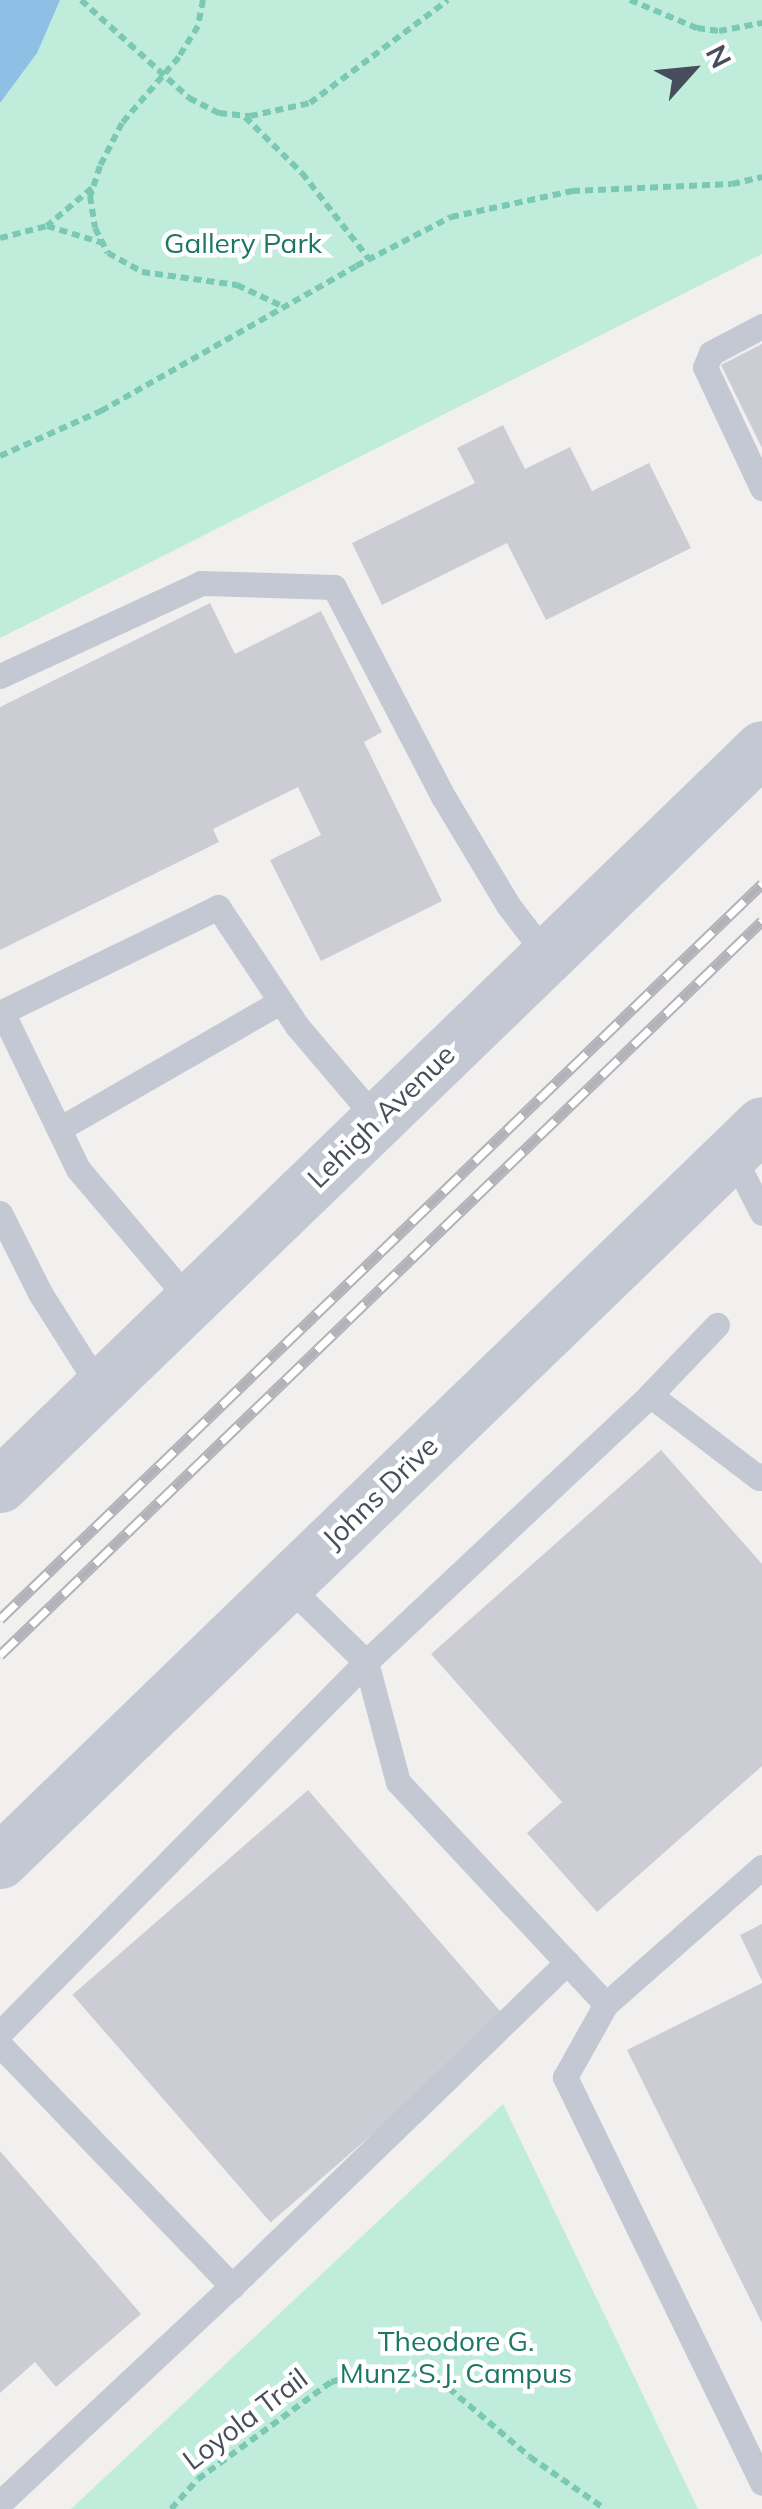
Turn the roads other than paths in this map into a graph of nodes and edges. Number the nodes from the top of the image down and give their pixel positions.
1 (762, 326) edge
2 (762, 488) edge
3 (0, 676) edge
4 (762, 748) edge
5 (547, 956) junction
6 (280, 1002) junction
7 (1, 1010) edge
8 (378, 1120) junction
9 (59, 1130) junction
10 (747, 1139) edge
11 (762, 1213) edge
12 (0, 1214) edge
13 (190, 1301) junction
14 (717, 1325) dead end
15 (100, 1388) junction
16 (650, 1395) junction
17 (761, 1479) edge
18 (0, 1484) edge
19 (285, 1583) junction
20 (366, 1662) junction
21 (0, 1861) edge
22 (762, 1866) edge
23 (566, 1962) junction
24 (606, 2004) junction
25 (0, 2033) edge
26 (0, 2045) edge
27 (232, 2286) junction
28 (762, 2483) edge
29 (0, 2503) edge

1 - 2 lane
3 - 5 lane
4 - 5 street, Lehigh Avenue
5 - 8 street, Lehigh Avenue
6 - 7 lane
6 - 8 lane
6 - 9 lane
7 - 9 lane
8 - 13 street, Lehigh Avenue
9 - 13 lane
10 - 11 lane
10 - 19 street, Johns Drive
12 - 15 lane
13 - 15 street, Lehigh Avenue
14 - 16 lane
15 - 18 street, Lehigh Avenue
16 - 17 lane
16 - 20 lane
19 - 20 lane
19 - 21 street, Johns Drive
20 - 23 lane
20 - 25 lane
22 - 24 lane
23 - 24 lane
23 - 27 lane
24 - 28 lane
26 - 27 lane
27 - 29 lane

